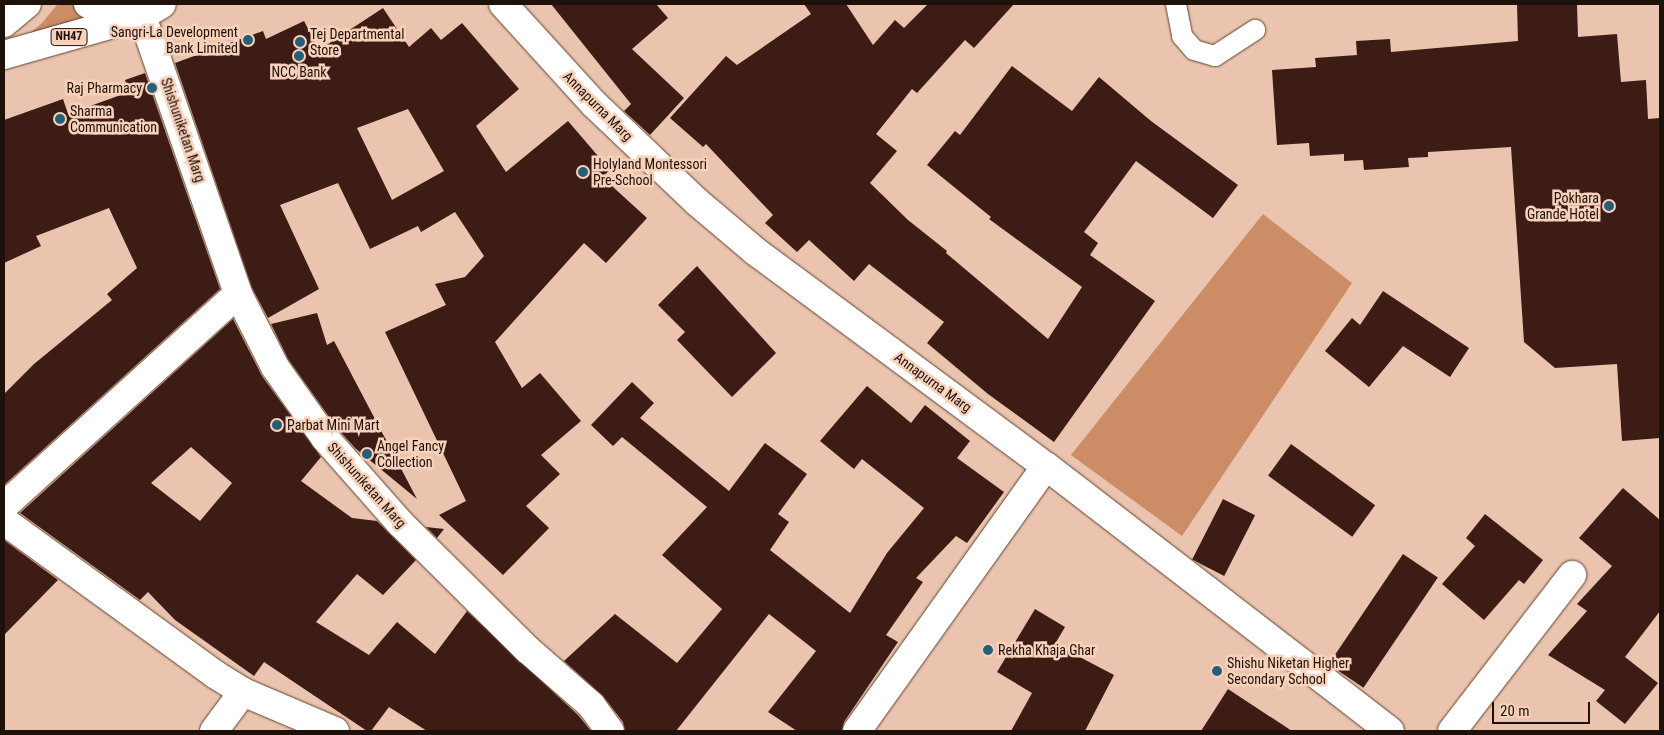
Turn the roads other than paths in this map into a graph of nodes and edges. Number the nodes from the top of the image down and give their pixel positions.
1 (26, 4) edge
2 (88, 4) edge
3 (503, 4) edge
4 (1176, 4) edge
5 (146, 12) edge
6 (4, 23) edge
7 (1255, 30) dead end
8 (4, 55) edge
9 (238, 294) junction
10 (1046, 466) junction
11 (4, 506) edge
12 (4, 521) edge
13 (1572, 575) dead end
14 (243, 692) junction
15 (214, 731) edge
16 (335, 731) edge
17 (610, 731) edge
18 (857, 731) edge
19 (1390, 731) edge
20 (1452, 731) edge

1 - 6 main road
2 - 5 main road, NH47
3 - 10 main road, Annapurna Marg
4 - 7 lane
5 - 8 main road, NH47
5 - 9 main road, Shishuniketan Marg
9 - 11 main road
9 - 17 main road, Shishuniketan Marg
10 - 18 main road
10 - 19 main road, Annapurna Marg
12 - 14 main road
13 - 20 main road
14 - 15 main road
14 - 16 main road

